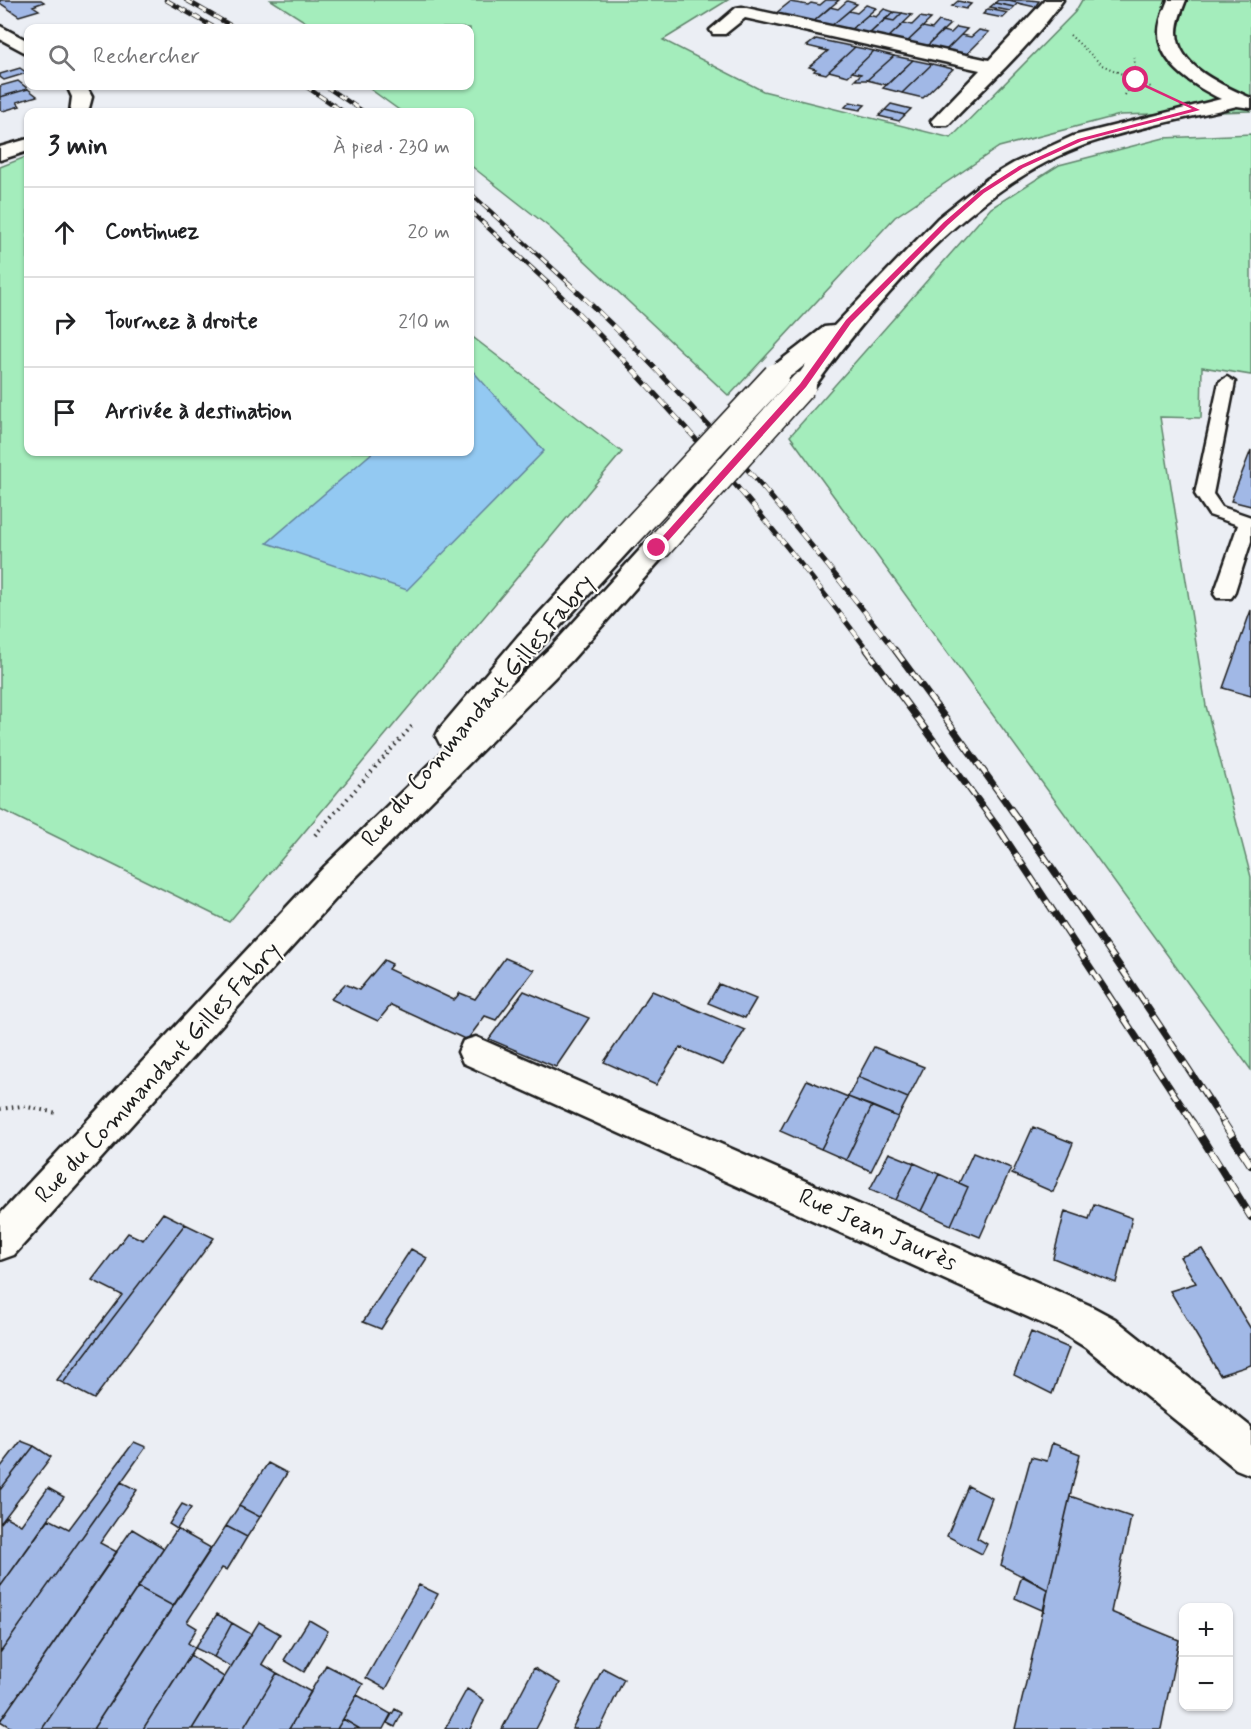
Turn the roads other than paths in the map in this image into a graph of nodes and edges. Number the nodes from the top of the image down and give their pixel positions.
1 (1054, 0) edge
2 (1177, 0) edge
3 (719, 30) dead end
4 (0, 31) edge
5 (24, 47) edge
6 (994, 67) junction
7 (79, 90) edge
8 (1247, 105) edge
9 (80, 108) edge
10 (941, 121) dead end
11 (24, 146) edge
12 (0, 154) edge
13 (1044, 156) junction
14 (849, 322) junction
15 (1227, 382) dead end
16 (1249, 522) edge
17 (1224, 594) dead end
18 (338, 875) junction
19 (476, 1052) dead end
20 (0, 1242) edge
21 (1251, 1454) edge

1 - 6 street
2 - 8 street
3 - 6 street
4 - 5 street
6 - 10 street
7 - 9 street
8 - 13 street, Rue du Commandant Gilles Fabry
8 - 13 street, Rue du Commandant Gilles Fabry
11 - 12 street
13 - 14 street, Rue du Commandant Gilles Fabry
14 - 18 street, Rue du Commandant Gilles Fabry, bridge
14 - 18 street, Rue du Commandant Gilles Fabry, bridge
15 - 16 lane
16 - 17 lane
18 - 20 street, Rue du Commandant Gilles Fabry
19 - 21 street, Rue Jean Jaurès

